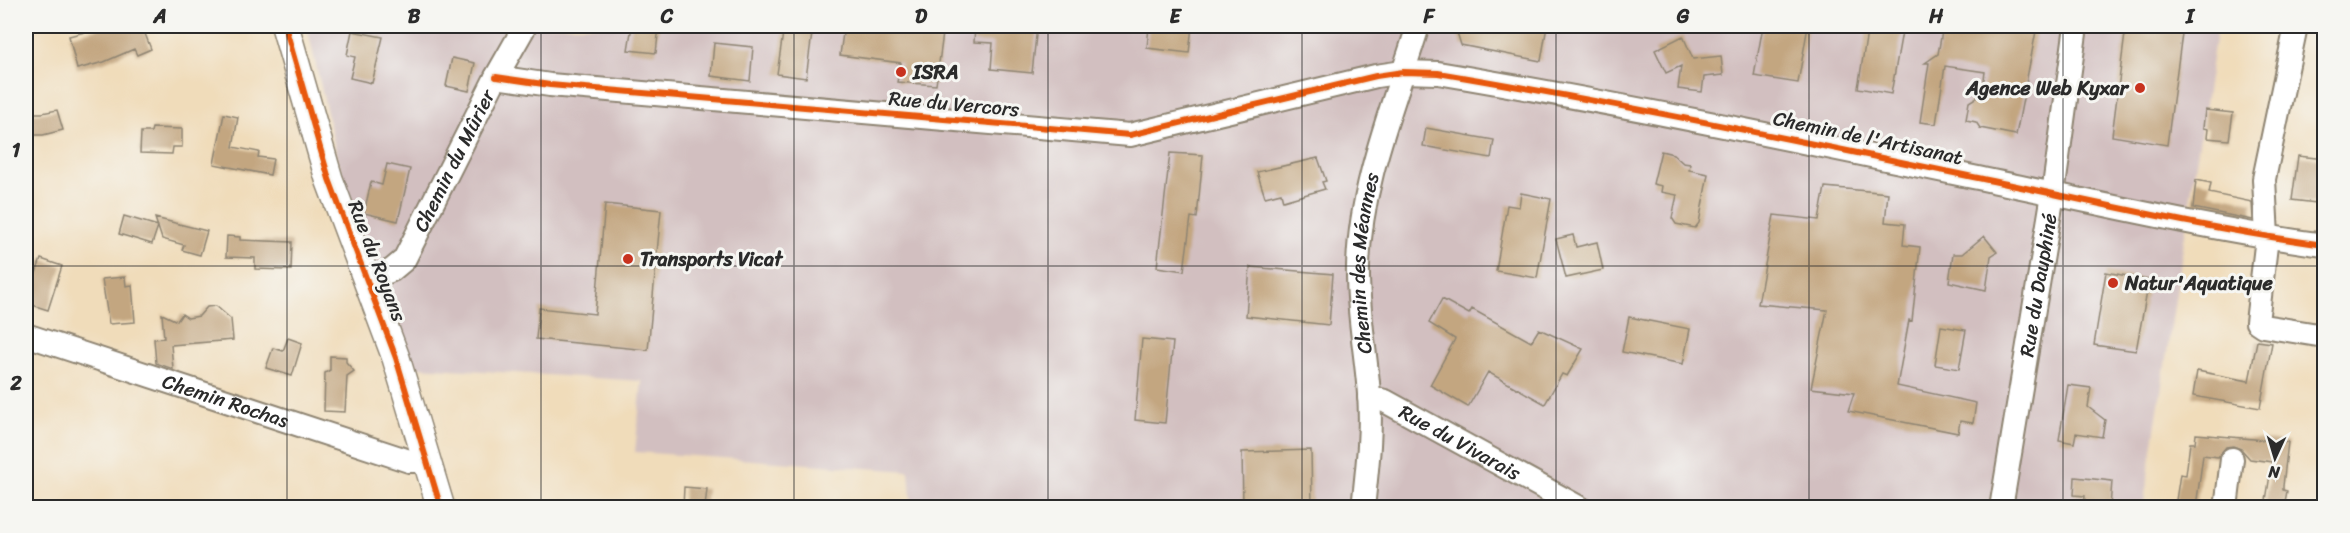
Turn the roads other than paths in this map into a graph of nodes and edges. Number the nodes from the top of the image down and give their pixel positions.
1 (285, 26) edge
2 (525, 26) edge
3 (1418, 26) edge
4 (2076, 26) edge
5 (2296, 26) edge
6 (1403, 72) junction
7 (496, 77) junction
8 (2053, 194) junction
9 (2268, 237) junction
10 (2325, 245) edge
11 (368, 280) junction
12 (26, 335) edge
13 (2325, 336) edge
14 (1369, 397) junction
15 (2232, 459) dead end
16 (427, 461) junction
17 (441, 507) edge
18 (1363, 507) edge
19 (1580, 507) edge
20 (2001, 507) edge
21 (2226, 507) edge

1 - 11 street, Rue du Royans
2 - 7 street, Chemin du Mûrier
3 - 6 street, Chemin des Méannes
4 - 8 street, Rue du Dauphiné
5 - 9 street
6 - 7 street, Rue du Vercors
6 - 8 street, Chemin de l'Artisanat
6 - 14 street, Chemin des Méannes
7 - 11 street, Chemin du Mûrier
8 - 9 street, Chemin de l'Artisanat
8 - 20 street, Rue du Dauphiné
9 - 10 street, Chemin de l'Artisanat
9 - 13 street
11 - 16 street, Rue du Royans
12 - 16 street, Chemin Rochas
14 - 18 street, Chemin des Méannes
14 - 19 street, Rue du Vivarais
15 - 21 street
16 - 17 street, Rue du Royans

